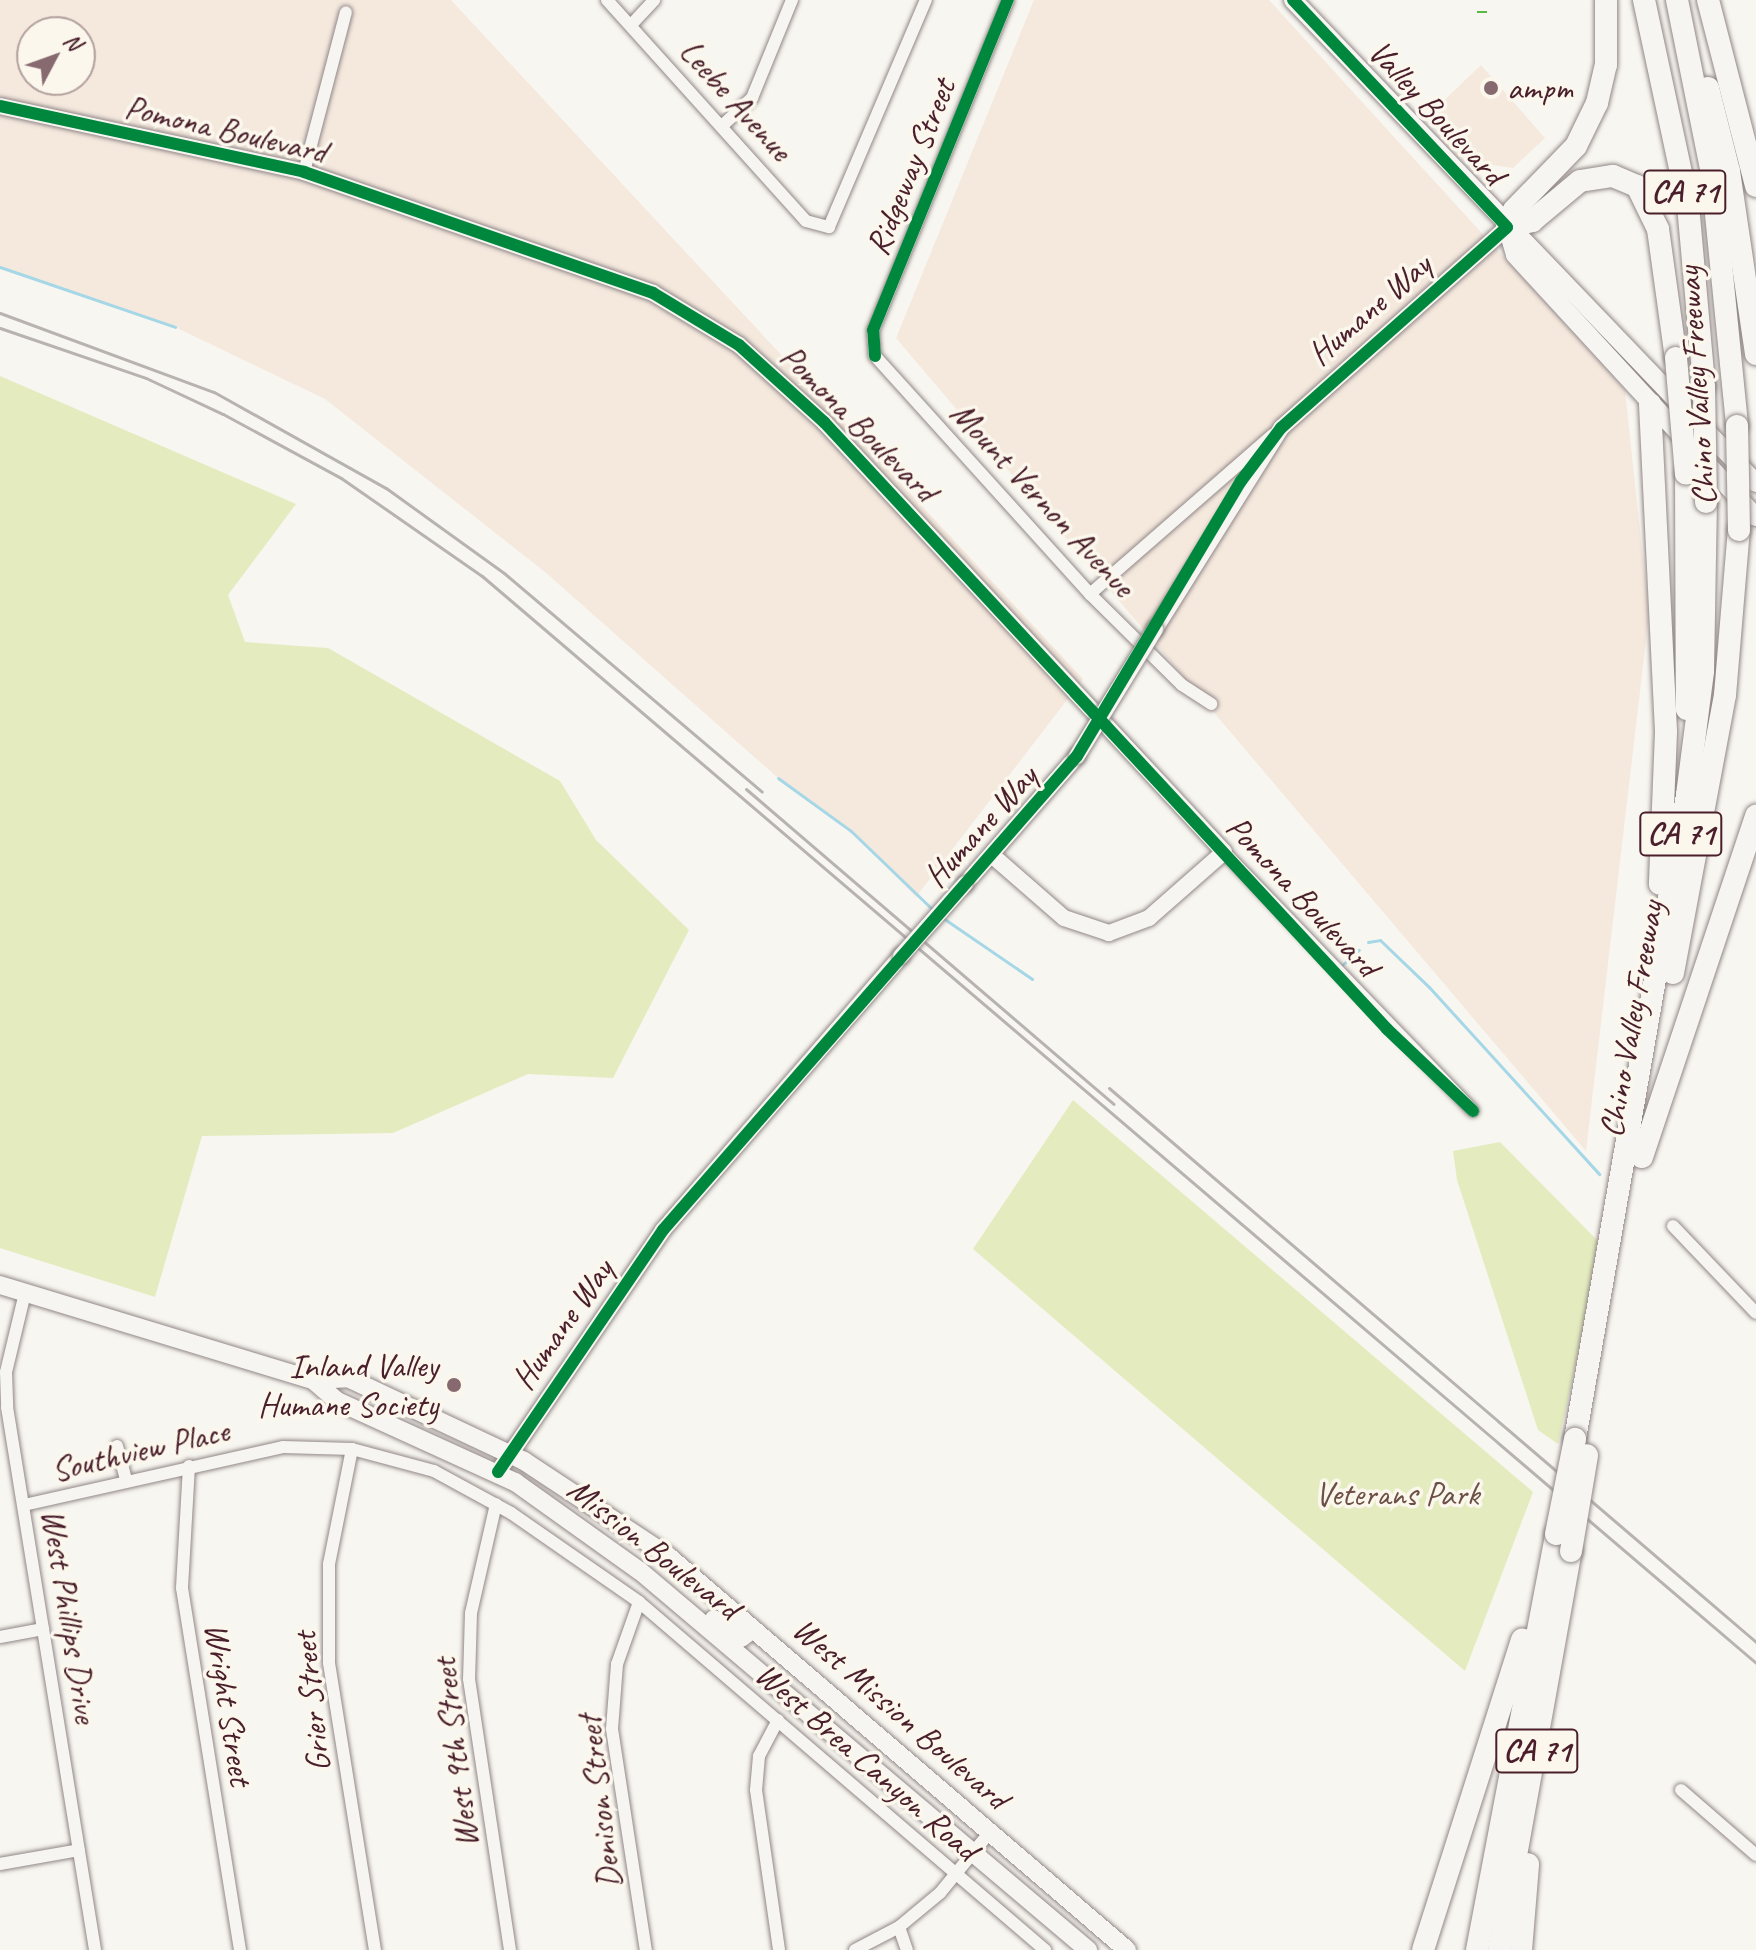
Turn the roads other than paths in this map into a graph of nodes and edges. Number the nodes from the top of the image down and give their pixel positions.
1 (607, 0) edge
2 (654, 0) edge
3 (792, 0) edge
4 (926, 0) edge
5 (1008, 0) edge
6 (1293, 0) edge
7 (1606, 0) edge
8 (1644, 0) edge
9 (1678, 0) edge
10 (1708, 0) edge
11 (346, 12) dead end
12 (631, 25) junction
13 (0, 106) edge
14 (723, 125) junction
15 (304, 172) junction
16 (1756, 186) edge
17 (1507, 227) junction
18 (1756, 354) edge
19 (875, 356) joint
20 (1650, 404) junction
21 (1281, 428) junction
22 (1756, 483) edge
23 (1747, 524) edge
24 (1090, 594) junction
25 (1211, 704) dead end
26 (1687, 795) junction
27 (1756, 816) edge
28 (1224, 852) junction
29 (994, 857) junction
30 (1653, 1005) junction
31 (1473, 1111) dead end
32 (1635, 1165) junction
33 (1673, 1226) dead end
34 (0, 1285) edge
35 (25, 1293) junction
36 (1756, 1313) edge
37 (3, 1371) edge
38 (313, 1380) junction
39 (117, 1446) dead end
40 (352, 1449) junction
41 (509, 1452) junction
42 (189, 1466) junction
43 (498, 1472) junction
44 (126, 1480) junction
45 (496, 1504) junction
46 (24, 1505) junction
47 (1559, 1547) junction
48 (639, 1602) junction
49 (689, 1612) junction
50 (43, 1629) junction
51 (753, 1629) junction
52 (0, 1637) edge
53 (778, 1720) junction
54 (1533, 1779) junction
55 (1681, 1790) dead end
56 (990, 1832) junction
57 (79, 1850) junction
58 (973, 1853) junction
59 (1756, 1855) edge
60 (0, 1864) edge
61 (956, 1874) junction
62 (899, 1927) junction
63 (95, 1950) edge
64 (240, 1950) edge
65 (375, 1950) edge
66 (510, 1950) edge
67 (646, 1950) edge
68 (779, 1950) edge
69 (855, 1950) edge
70 (907, 1950) edge
71 (1045, 1950) edge
72 (1088, 1950) edge
73 (1127, 1950) edge
74 (1423, 1950) edge
75 (1477, 1950) edge
76 (1499, 1950) edge
77 (1521, 1950) edge

1 - 12 street, Leebe Avenue
2 - 12 street
3 - 14 street
4 - 14 street, Leebe Avenue
5 - 19 street, Ridgeway Street
6 - 17 main road, Valley Boulevard
7 - 17 highway
8 - 26 highway, Chino Valley Freeway / CA 71, bridge
9 - 18 highway
9 - 23 highway, Chino Valley Freeway / CA 71, bridge
10 - 16 highway
11 - 15 street
12 - 14 street, Leebe Avenue
13 - 15 street, Pomona Boulevard
15 - 28 street, Pomona Boulevard
17 - 20 main road, Valley Boulevard
17 - 21 street, Humane Way
17 - 22 main road, Valley Boulevard
17 - 26 highway, bridge
19 - 24 street, Mount Vernon Avenue
20 - 23 main road, Valley Boulevard
20 - 30 highway
21 - 24 street
21 - 29 street, Humane Way, bridge
23 - 32 highway, Chino Valley Freeway / CA 71
24 - 25 street, Mount Vernon Avenue
26 - 30 highway, Chino Valley Freeway / CA 71
27 - 32 highway
28 - 29 street
28 - 31 street, Pomona Boulevard
29 - 41 street, Humane Way, bridge
30 - 32 highway, Chino Valley Freeway / CA 71
32 - 47 highway, Chino Valley Freeway / CA 71, bridge
33 - 36 street
34 - 35 main road
35 - 37 street, West Phillips Drive
35 - 38 main road
37 - 46 street, West Phillips Drive
38 - 41 main road
38 - 43 main road, Mission Boulevard
39 - 44 street
40 - 42 street, Southview Place
40 - 45 street, Southview Place
40 - 65 street, Grier Street
41 - 43 street, Humane Way
41 - 51 main road, West Mission Boulevard
42 - 44 street, Southview Place
42 - 64 street, Wright Street
43 - 49 main road, Mission Boulevard
44 - 46 street, Southview Place
45 - 48 street, West Brea Canyon Road
45 - 66 street, West 9th Street
46 - 50 street, West Phillips Drive
47 - 54 highway, Chino Valley Freeway / CA 71
47 - 74 highway
47 - 75 highway, Chino Valley Freeway / CA 71
48 - 53 street, West Brea Canyon Road
48 - 67 street, Denison Street
49 - 51 main road
49 - 58 main road, Mission Boulevard
50 - 52 street
50 - 57 street, West Phillips Drive
51 - 56 main road, West Mission Boulevard
53 - 61 street, West Brea Canyon Road
53 - 68 street
54 - 76 highway, Chino Valley Freeway / CA 71
54 - 77 highway
55 - 59 street
56 - 58 street
56 - 73 main road, West Mission Boulevard
57 - 60 street
57 - 63 street, West Phillips Drive
58 - 61 street
58 - 72 main road, Mission Boulevard
61 - 62 street
61 - 71 street, West Brea Canyon Road
62 - 69 street
62 - 70 street

